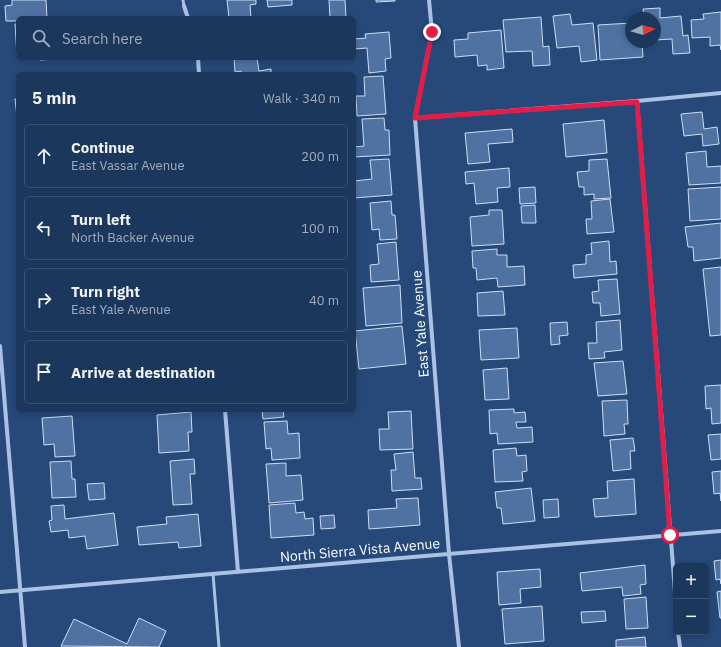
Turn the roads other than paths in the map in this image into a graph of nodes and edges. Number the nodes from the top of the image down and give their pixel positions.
1 (183, 0) edge
2 (430, 0) edge
3 (184, 6) joint
4 (187, 16) edge
5 (198, 60) edge
6 (199, 72) edge
7 (721, 93) edge
8 (637, 102) junction
9 (415, 118) junction
10 (0, 346) edge
11 (1, 364) edge
12 (225, 412) edge
13 (721, 531) edge
14 (670, 535) junction
15 (449, 554) junction
16 (238, 572) junction
17 (213, 574) junction
18 (20, 590) junction
19 (0, 592) edge
20 (675, 599) edge
21 (678, 635) edge
22 (25, 647) edge
23 (220, 647) edge
24 (459, 647) edge
25 (680, 647) edge

1 - 3 lane
2 - 9 street, East Yale Avenue
3 - 4 street
5 - 6 street
7 - 8 street
8 - 9 street
8 - 14 street
9 - 15 street, East Yale Avenue
10 - 11 street
11 - 18 street
12 - 16 street
13 - 14 street, North Sierra Vista Avenue
14 - 15 street, North Sierra Vista Avenue
14 - 20 street
15 - 16 street, North Sierra Vista Avenue
15 - 24 street, East Yale Avenue
16 - 17 street, North Sierra Vista Avenue
17 - 18 street, North Sierra Vista Avenue
17 - 23 lane
18 - 19 street, North Sierra Vista Avenue
18 - 22 street
21 - 25 street

